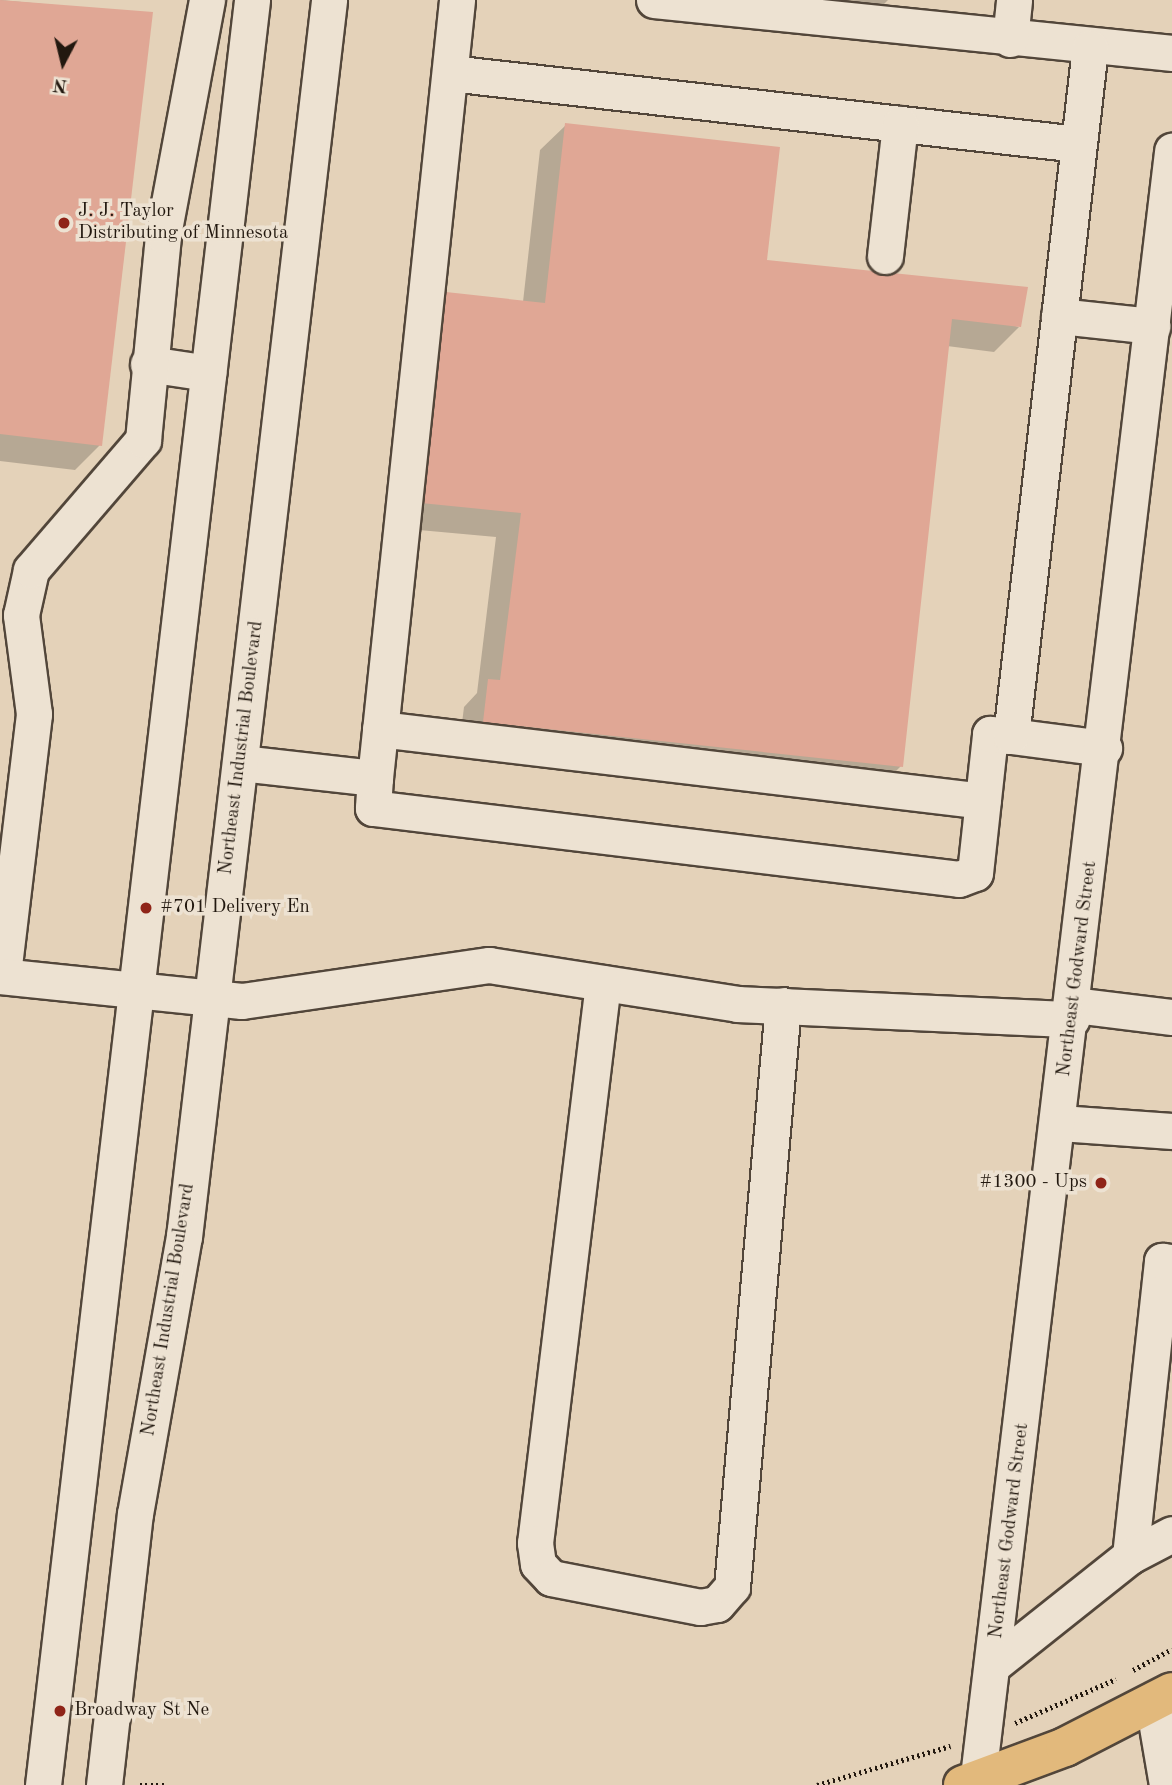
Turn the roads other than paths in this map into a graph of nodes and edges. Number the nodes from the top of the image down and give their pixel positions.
1 (207, 0) edge
2 (252, 0) edge
3 (330, 0) edge
4 (457, 0) edge
5 (653, 0) edge
6 (1014, 0) edge
7 (1010, 39) junction
8 (1090, 48) junction
9 (1172, 53) edge
10 (450, 73) junction
11 (900, 124) junction
12 (1078, 144) junction
13 (1172, 151) edge
14 (885, 256) dead end
15 (1059, 316) junction
16 (1152, 326) junction
17 (148, 364) junction
18 (208, 373) junction
19 (380, 729) junction
20 (1011, 736) junction
21 (1104, 748) junction
22 (241, 763) junction
23 (375, 778) junction
24 (983, 801) junction
25 (1, 975) edge
26 (603, 983) junction
27 (135, 990) junction
28 (212, 997) junction
29 (783, 1005) junction
30 (1073, 1012) junction
31 (1172, 1017) edge
32 (1060, 1123) junction
33 (1172, 1131) edge
34 (1172, 1262) edge
35 (1172, 1534) edge
36 (1130, 1556) junction
37 (994, 1664) junction
38 (1162, 1697) edge
39 (972, 1784) edge
40 (43, 1785) edge
41 (104, 1785) edge
42 (1167, 1785) edge

1 - 17 street
2 - 18 street
3 - 22 street, Northeast Industrial Boulevard
4 - 10 street
5 - 7 street
6 - 7 street
7 - 8 street
8 - 9 street
8 - 12 street
10 - 11 street
10 - 19 street
11 - 12 street
11 - 14 street
12 - 15 street
13 - 16 street, Northeast Godward Street
15 - 16 street
15 - 20 street
16 - 21 street, Northeast Godward Street
17 - 18 street
17 - 25 street
18 - 27 street
19 - 23 street
19 - 24 street
20 - 21 street
20 - 24 street
21 - 30 street, Northeast Godward Street
22 - 23 street
22 - 28 street, Northeast Industrial Boulevard
23 - 24 street
25 - 27 street
26 - 28 street
26 - 29 street
26 - 29 street
27 - 28 street
27 - 40 street
28 - 41 street, Northeast Industrial Boulevard
29 - 30 street
30 - 31 street
30 - 32 street, Northeast Godward Street
32 - 33 street
32 - 37 street, Northeast Godward Street
34 - 36 street
35 - 36 street
36 - 37 street
37 - 39 street, Northeast Godward Street
38 - 39 main road
38 - 42 street

